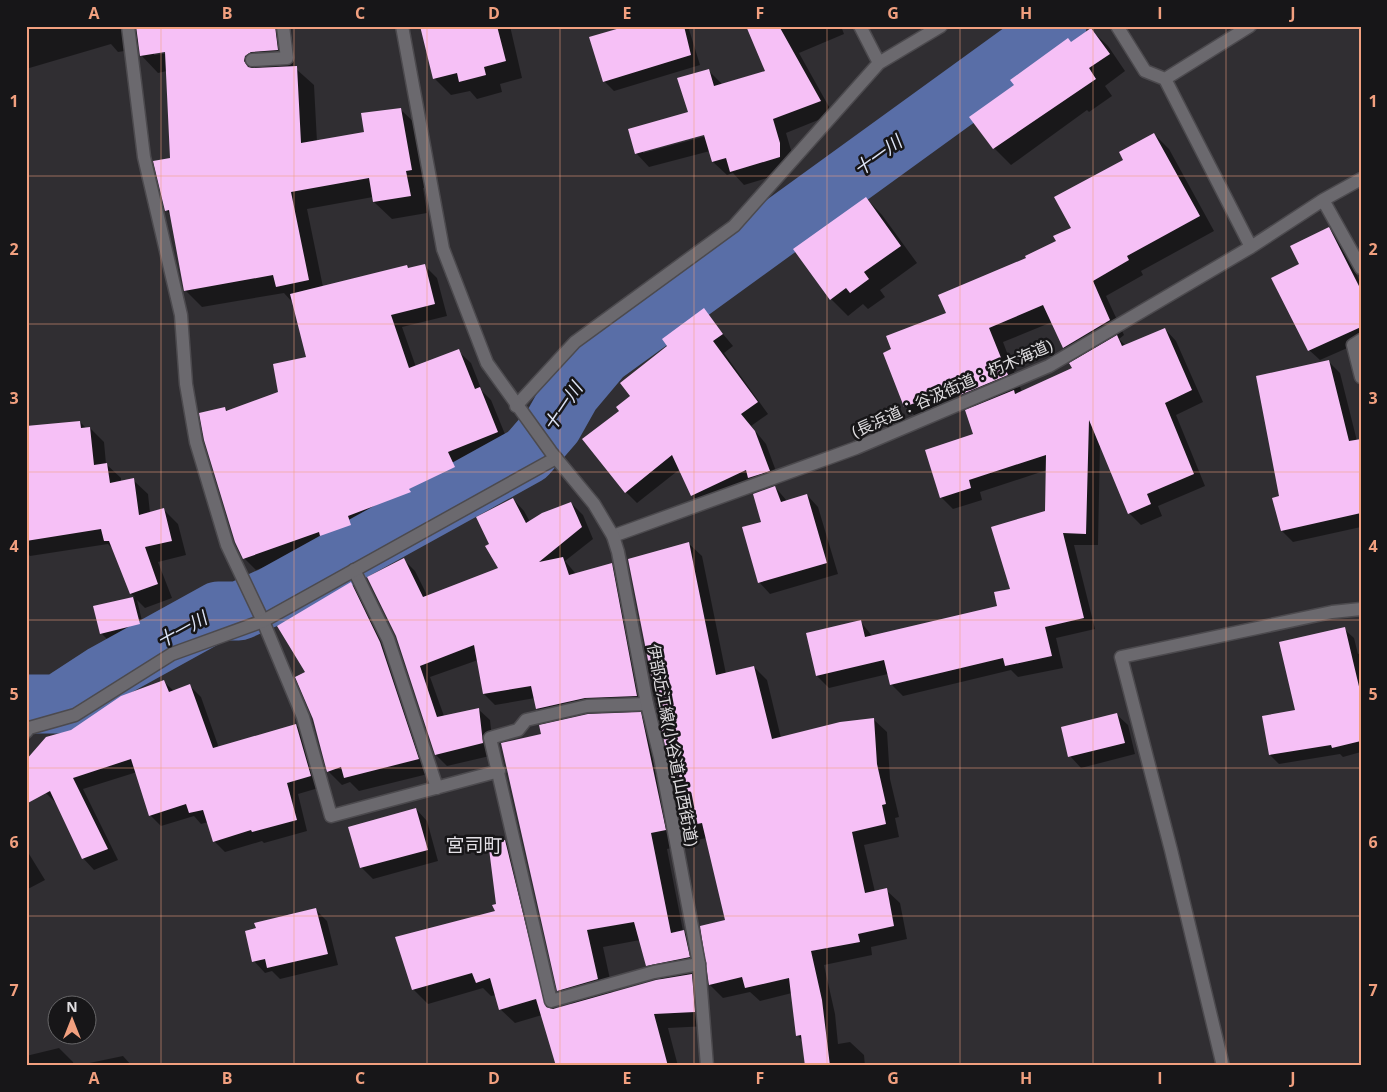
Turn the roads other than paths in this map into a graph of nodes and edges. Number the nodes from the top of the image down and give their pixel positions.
1 (128, 26) edge
2 (283, 26) edge
3 (402, 26) edge
4 (860, 26) edge
5 (941, 26) edge
6 (1117, 26) edge
7 (1250, 26) edge
8 (252, 60) dead end
9 (879, 63) junction
10 (1165, 79) junction
11 (1361, 179) edge
12 (1324, 200) junction
13 (1251, 248) junction
14 (1361, 268) edge
15 (1361, 340) edge
16 (1361, 377) edge
17 (516, 406) junction
18 (553, 455) junction
19 (613, 536) junction
20 (354, 570) junction
21 (1361, 609) edge
22 (260, 617) junction
23 (647, 704) junction
24 (27, 729) edge
25 (498, 771) junction
26 (437, 788) junction
27 (699, 964) junction
28 (707, 1066) edge
29 (1223, 1066) edge

1 - 22 street
2 - 8 street
3 - 17 street, 伊部近江線(小谷道;山西街道)
4 - 9 street
5 - 9 street
6 - 10 street
7 - 10 street
9 - 17 street
10 - 13 street
11 - 12 street, (長浜道：谷汲街道：朽木海道)
12 - 13 street, (長浜道：谷汲街道：朽木海道)
12 - 14 street
13 - 19 street, (長浜道：谷汲街道：朽木海道)
15 - 16 street
17 - 18 street, 伊部近江線(小谷道;山西街道)
18 - 19 street, 伊部近江線(小谷道;山西街道)
18 - 20 street
19 - 23 street, 伊部近江線(小谷道;山西街道)
20 - 22 street
20 - 26 street
21 - 29 street
22 - 24 street
22 - 26 street
23 - 25 street
23 - 27 street, 伊部近江線(小谷道;山西街道)
25 - 26 street
25 - 27 street
27 - 28 street, 伊部近江線(小谷道;山西街道)

